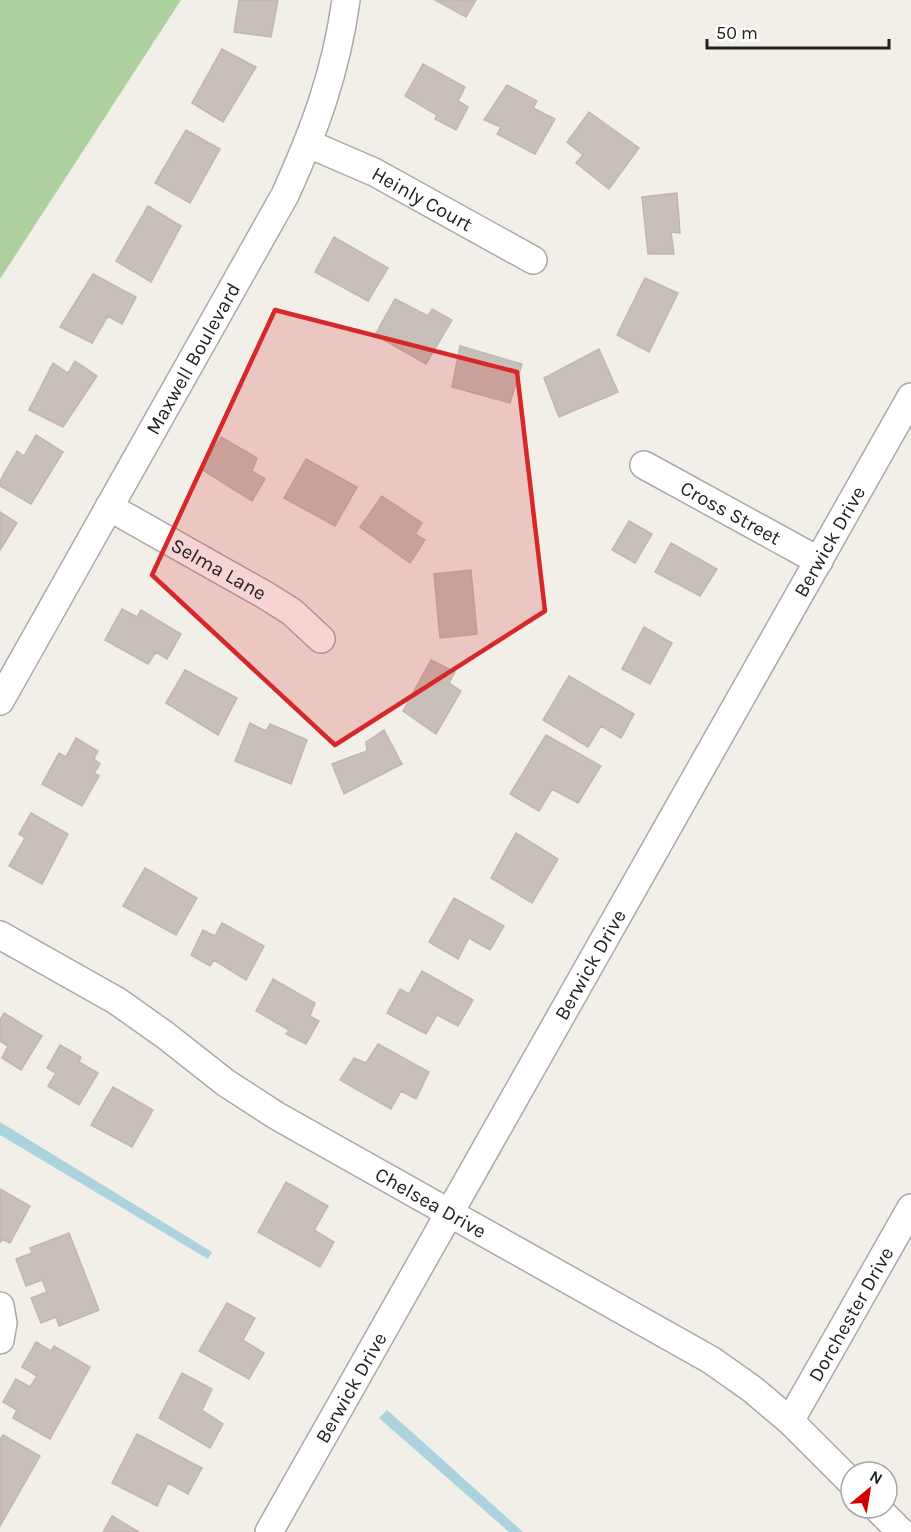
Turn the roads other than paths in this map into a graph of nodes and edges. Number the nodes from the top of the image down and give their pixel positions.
1 (346, 0) edge
2 (309, 144) junction
3 (533, 260) dead end
4 (911, 397) edge
5 (644, 465) dead end
6 (109, 507) junction
7 (819, 561) junction
8 (321, 639) dead end
9 (0, 701) edge
10 (0, 935) edge
11 (911, 1208) edge
12 (450, 1213) junction
13 (0, 1306) edge
14 (0, 1340) edge
15 (790, 1421) junction
16 (839, 1470) edge
17 (889, 1520) edge
18 (269, 1532) edge
19 (901, 1532) edge

1 - 2 street, Maxwell Boulevard
2 - 3 street, Heinly Court
2 - 6 street, Maxwell Boulevard
4 - 7 street, Berwick Drive
5 - 7 street, Cross Street
6 - 8 street, Selma Lane
6 - 9 street, Maxwell Boulevard
7 - 12 street, Berwick Drive
10 - 12 street, Chelsea Drive
11 - 15 street, Dorchester Drive
12 - 15 street, Chelsea Drive
12 - 18 street, Berwick Drive
13 - 14 street
15 - 16 street, Chelsea Drive
17 - 19 street

